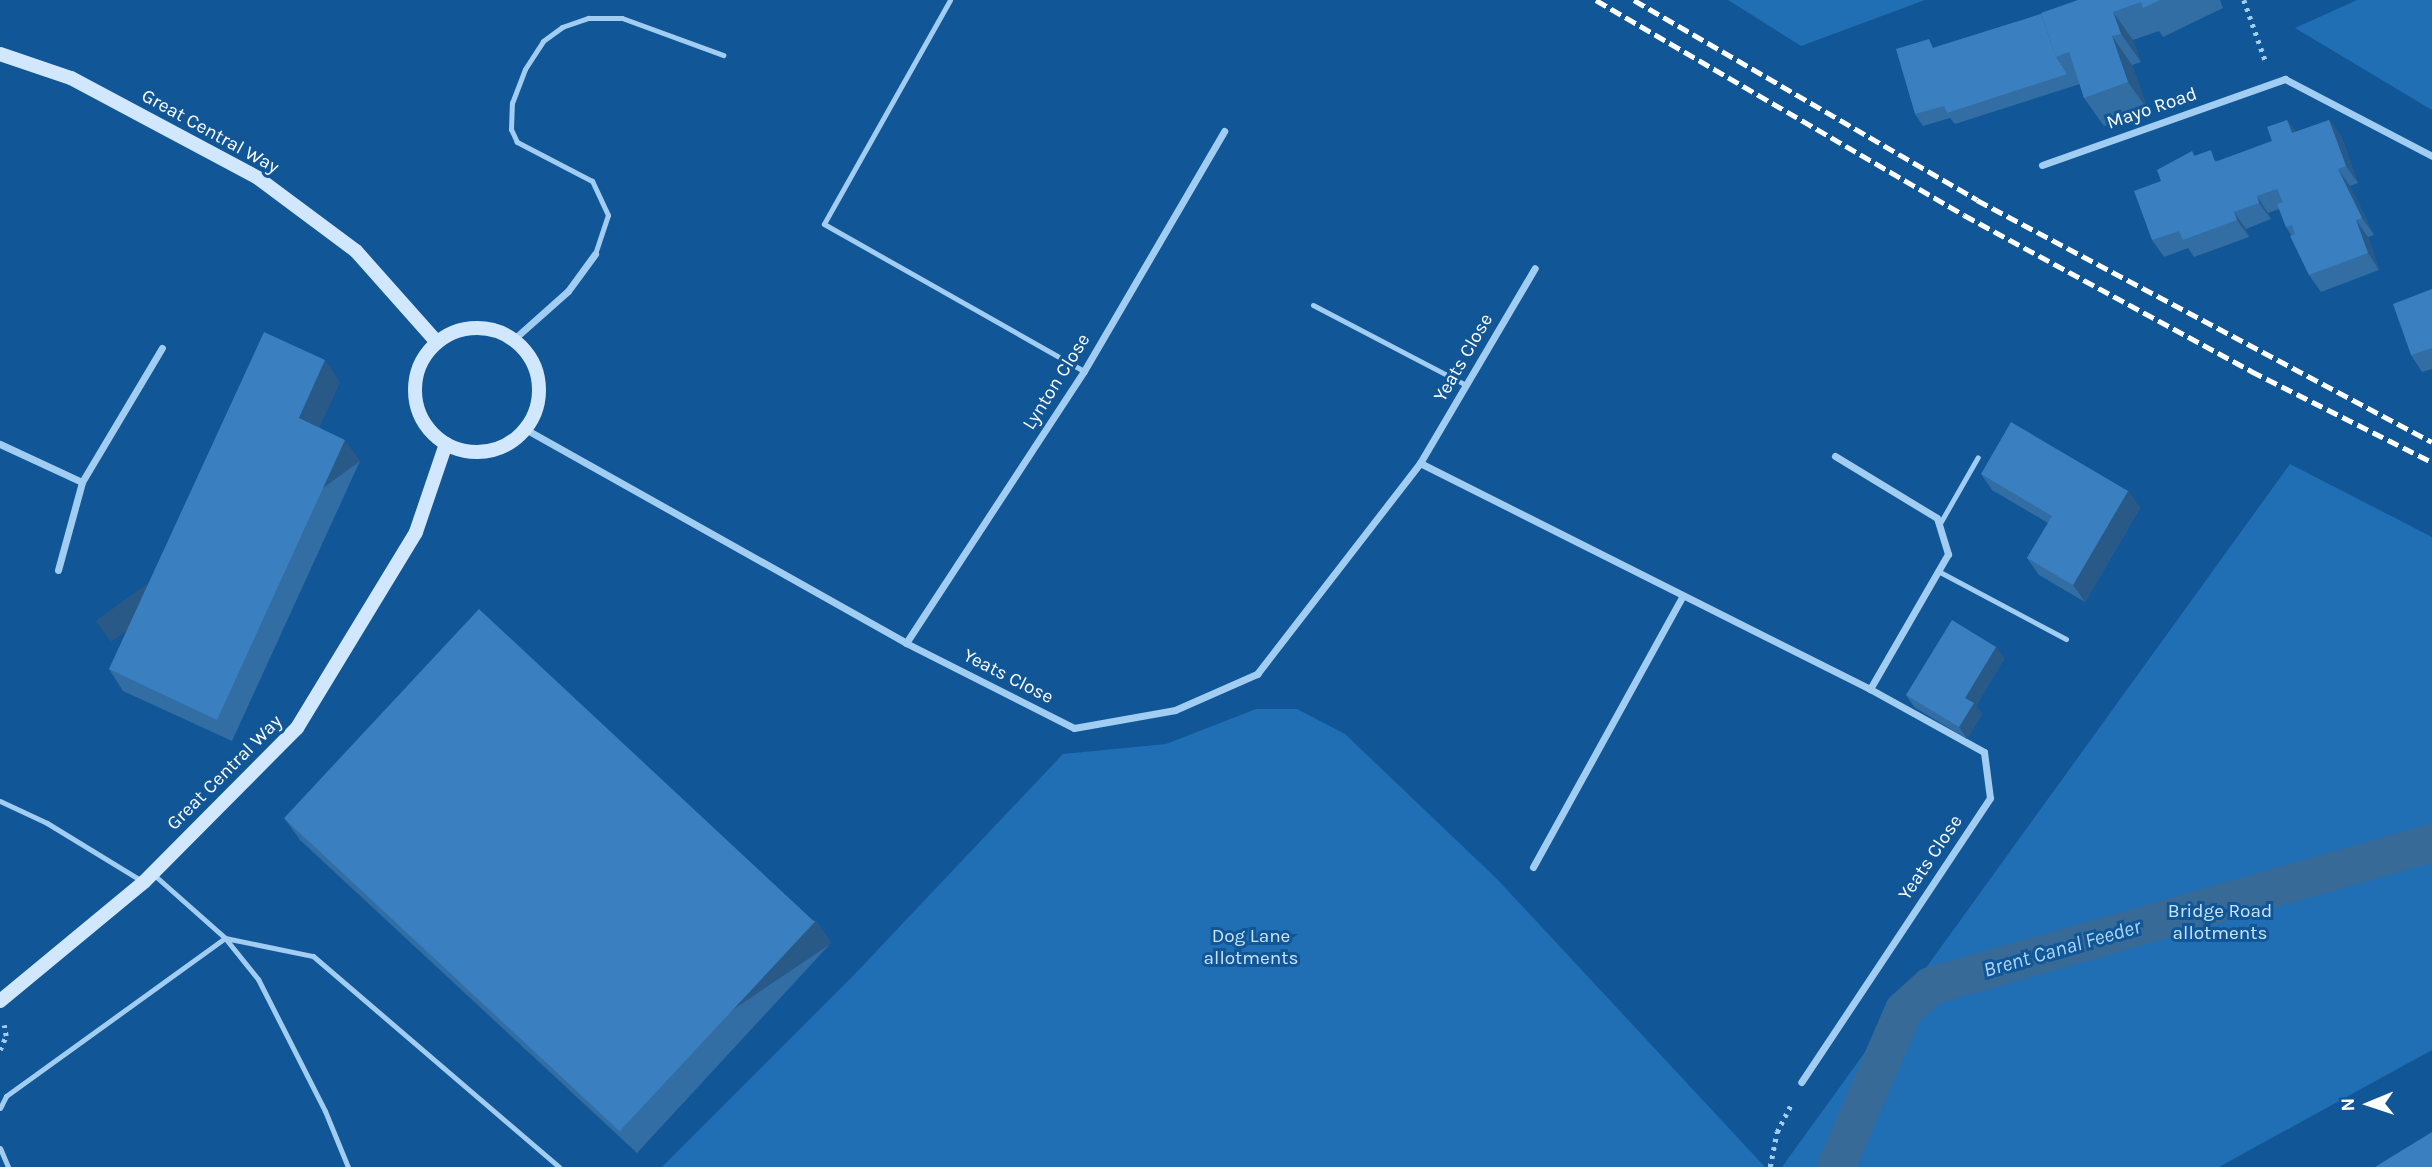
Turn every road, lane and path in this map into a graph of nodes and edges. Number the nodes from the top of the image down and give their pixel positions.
1 (950, 0) edge
2 (2244, 0) edge
3 (0, 54) edge
4 (723, 55) dead end
5 (2274, 83) junction
6 (1224, 131) dead end
7 (2432, 156) edge
8 (2042, 164) dead end
9 (595, 254) joint
10 (1535, 268) dead end
11 (1313, 305) dead end
12 (514, 339) junction
13 (436, 341) junction
14 (162, 348) dead end
15 (1084, 371) junction
16 (1466, 385) junction
17 (527, 430) junction
18 (0, 444) edge
19 (446, 444) junction
20 (1835, 456) dead end
21 (1978, 457) dead end
22 (1420, 463) junction
23 (82, 482) junction
24 (1939, 525) junction
25 (58, 570) dead end
26 (1938, 571) junction
27 (1682, 597) junction
28 (2066, 639) dead end
29 (906, 643) junction
30 (1870, 689) junction
31 (0, 801) edge
32 (1533, 867) dead end
33 (149, 878) junction
34 (225, 938) junction
35 (0, 1001) edge
36 (1801, 1082) joint
37 (0, 1108) edge
38 (0, 1148) edge
39 (8, 1167) edge
40 (348, 1167) edge
41 (559, 1167) edge
42 (1770, 1167) edge

1 - 15 lane
2 - 5 path
3 - 13 main road, Great Central Way
4 - 9 lane
5 - 7 street
5 - 8 street, Mayo Road
6 - 15 street, Lynton Close
9 - 12 street
10 - 16 street, Yeats Close
11 - 16 lane
12 - 13 main road
12 - 17 main road
13 - 19 main road
14 - 23 street
15 - 29 street, Lynton Close
16 - 22 street, Yeats Close
17 - 19 main road
17 - 29 street, Yeats Close
18 - 23 street
19 - 33 main road, Great Central Way
20 - 24 street
21 - 24 lane
22 - 27 street, Yeats Close
22 - 29 street, Yeats Close
23 - 25 street
24 - 26 street
26 - 28 lane
26 - 30 street
27 - 30 street, Yeats Close
27 - 32 street
30 - 36 street, Yeats Close
31 - 33 lane
33 - 34 lane
33 - 35 main road, Great Central Way
34 - 37 lane
34 - 40 lane
34 - 41 lane
36 - 42 path
38 - 39 lane

